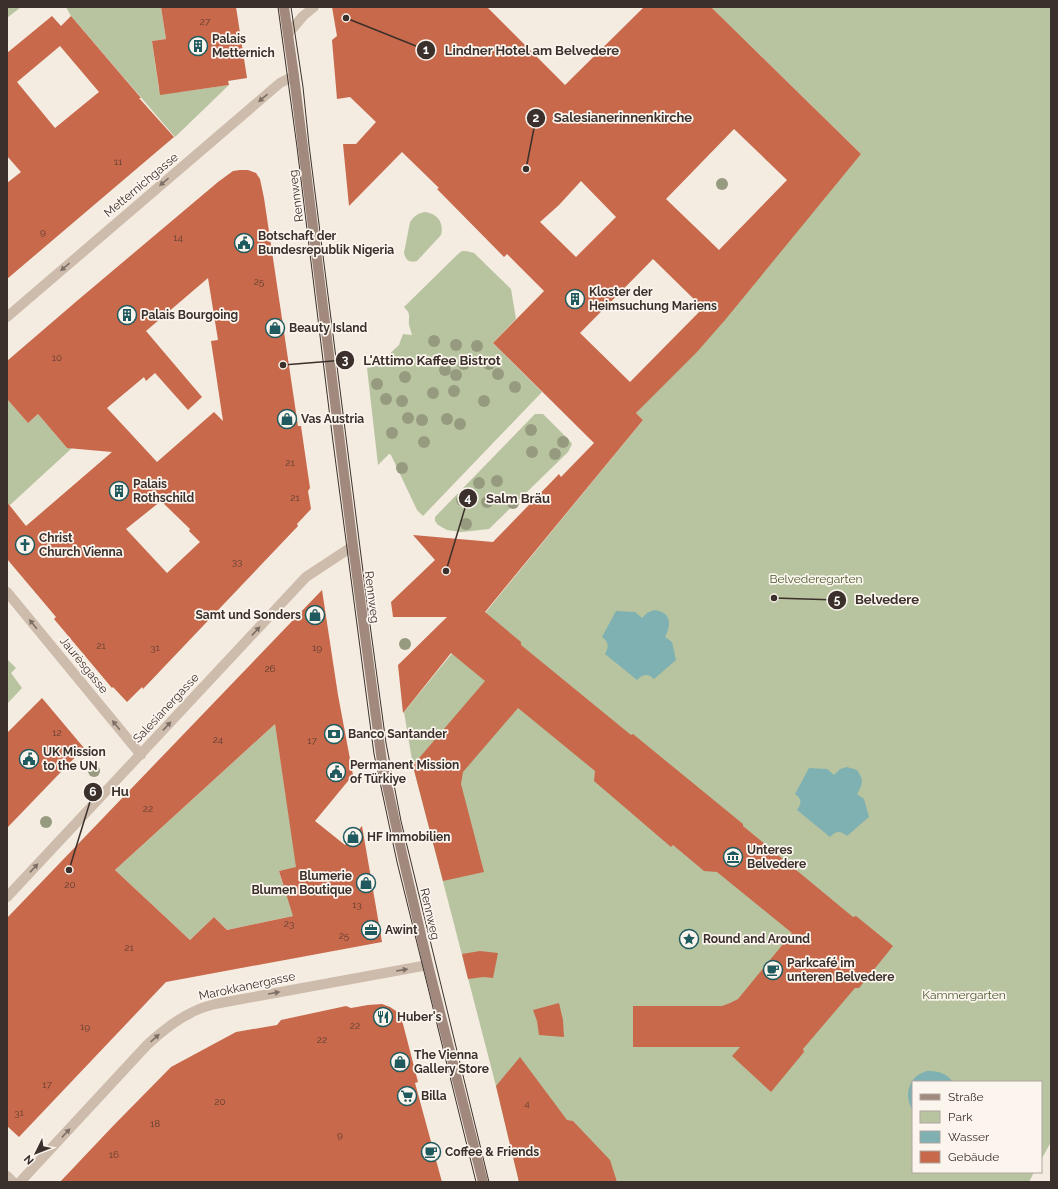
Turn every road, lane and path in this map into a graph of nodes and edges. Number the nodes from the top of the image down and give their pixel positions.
1 (284, 7) edge
2 (314, 7) edge
3 (288, 34) junction
4 (294, 76) junction
5 (7, 316) edge
6 (353, 546) junction
7 (7, 592) edge
8 (141, 755) junction
9 (7, 897) edge
10 (428, 965) junction
11 (7, 1176) edge
12 (13, 1182) edge
13 (20, 1182) edge
14 (483, 1182) edge

1 - 3 main road, Rennweg
2 - 3 street
3 - 4 main road, Rennweg
4 -> 5 street, Metternichgasse
4 - 6 main road, Rennweg
8 -> 6 street, Salesianergasse
6 - 10 main road, Rennweg
8 -> 7 street, Jaurèsgasse
9 -> 8 street, Salesianergasse
13 -> 10 street, Marokkanergasse
10 - 14 main road, Rennweg
11 - 12 street

